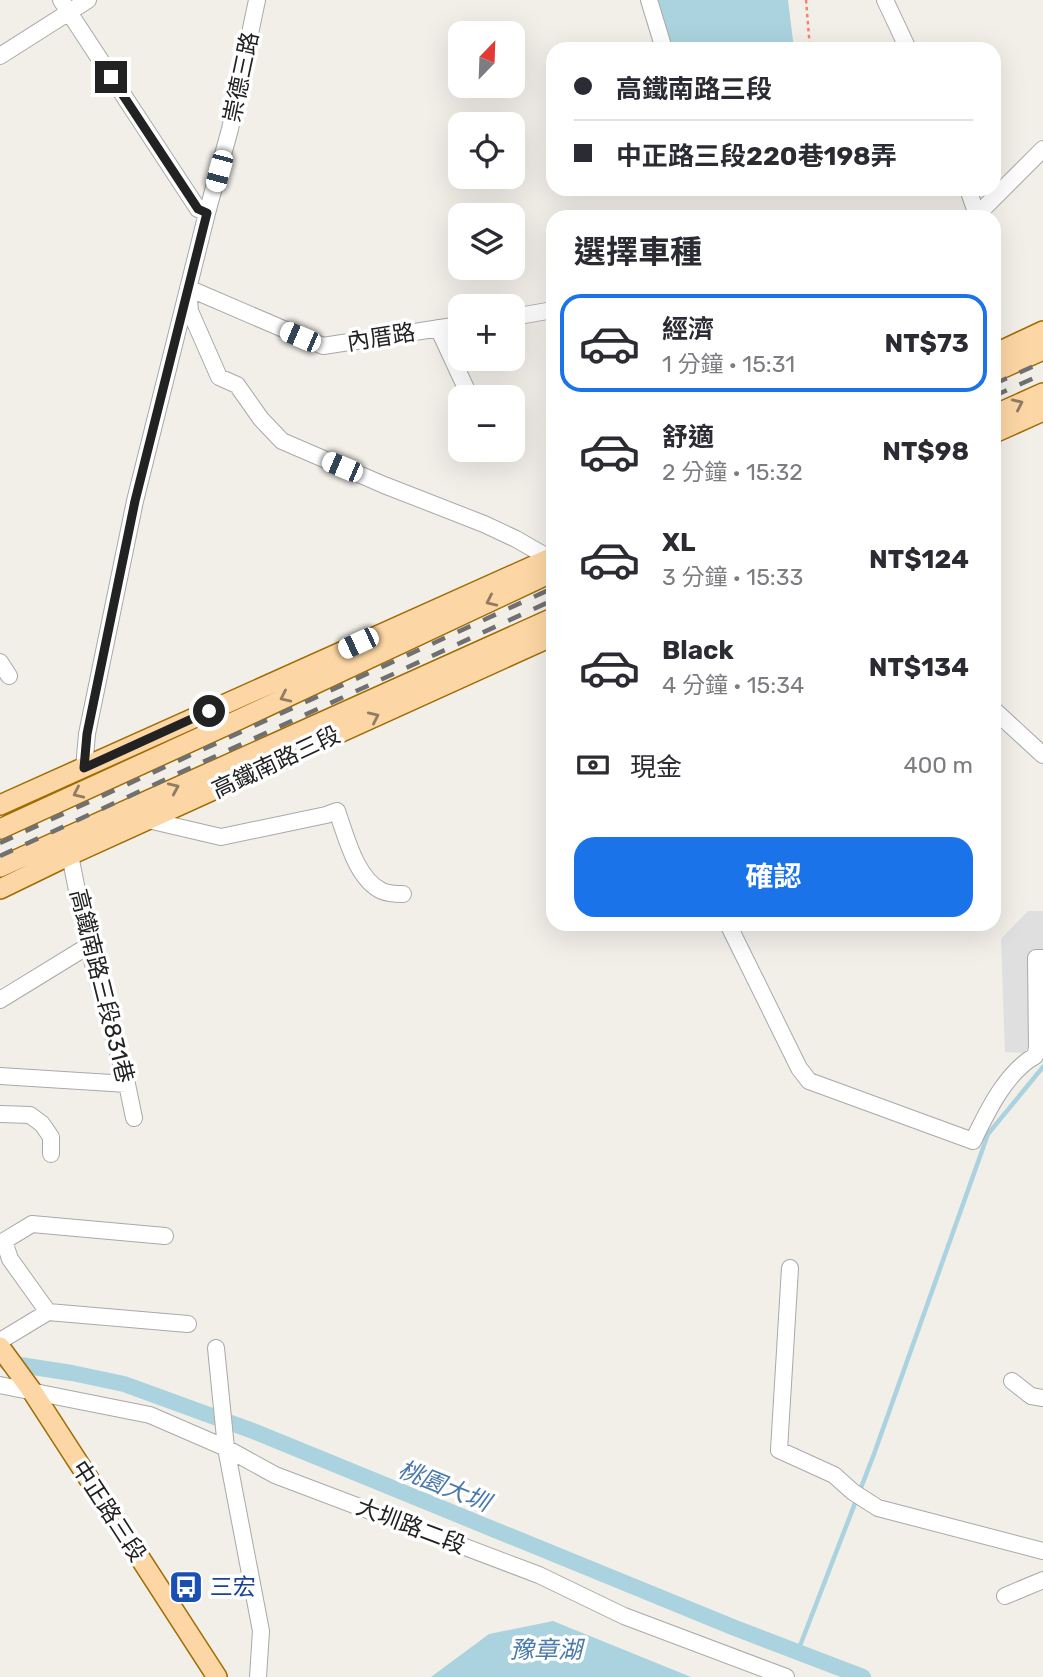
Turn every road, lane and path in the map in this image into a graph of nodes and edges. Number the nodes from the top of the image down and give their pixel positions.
1 (88, 0) edge
2 (257, 0) edge
3 (649, 0) edge
4 (806, 0) edge
5 (885, 0) edge
6 (65, 6) edge
7 (662, 42) edge
8 (809, 42) edge
9 (905, 42) edge
10 (0, 56) edge
11 (1043, 149) edge
12 (1001, 191) edge
13 (996, 196) edge
14 (982, 210) edge
15 (207, 213) junction
16 (188, 288) junction
17 (546, 311) edge
18 (525, 315) edge
19 (448, 326) edge
20 (439, 328) junction
21 (1043, 331) edge
22 (1043, 350) edge
23 (1001, 351) edge
24 (1001, 369) edge
25 (465, 385) edge
26 (1043, 393) edge
27 (1043, 411) edge
28 (1001, 412) edge
29 (1001, 430) edge
30 (546, 558) edge
31 (546, 564) edge
32 (546, 565) edge
33 (433, 609) junction
34 (546, 621) edge
35 (546, 639) edge
36 (388, 649) junction
37 (1001, 716) edge
38 (1043, 755) edge
39 (84, 768) junction
40 (0, 805) edge
41 (148, 820) junction
42 (0, 829) edge
43 (70, 855) junction
44 (0, 867) edge
45 (0, 889) edge
46 (403, 894) dead end
47 (731, 931) edge
48 (88, 946) junction
49 (1043, 958) edge
50 (0, 1000) edge
51 (1039, 1057) edge
52 (0, 1076) edge
53 (127, 1084) junction
54 (0, 1114) edge
55 (134, 1118) dead end
56 (51, 1154) dead end
57 (165, 1236) dead end
58 (790, 1268) dead end
59 (48, 1312) junction
60 (188, 1325) dead end
61 (0, 1341) edge
62 (0, 1347) edge
63 (216, 1348) dead end
64 (1012, 1381) dead end
65 (0, 1385) edge
66 (32, 1391) junction
67 (1043, 1398) edge
68 (226, 1448) junction
69 (1043, 1551) edge
70 (1043, 1580) edge
71 (1005, 1597) dead end
72 (217, 1677) edge
73 (258, 1677) edge
74 (786, 1677) edge

1 - 6 street
2 - 15 street, 崇德三路
3 - 7 street
4 - 8 path
5 - 9 street
6 - 10 street
6 - 15 street
11 - 12 street
13 - 14 street
15 - 16 street, 崇德三路
16 - 20 street, 內厝路
16 - 30 street
16 - 39 street, 崇德三路
17 - 18 street
19 - 20 street, 內厝路
20 - 25 street
21 - 23 main road
22 - 24 main road
28 -> 26 main road
27 - 29 main road
31 - 33 main road
32 -> 36 main road
33 - 36 main road
33 - 39 main road
44 -> 34 main road, 高鐵南路三段
41 -> 35 main road, 高鐵南路三段
36 -> 42 main road
37 - 38 street
39 - 40 main road
41 - 43 main road, 高鐵南路三段
41 - 46 street
43 - 45 main road, 高鐵南路三段
43 - 48 street, 高鐵南路三段831巷
47 - 51 street
48 - 50 street
48 - 53 street, 高鐵南路三段831巷
49 - 51 street
52 - 53 street
53 - 55 street, 高鐵南路三段831巷
54 - 56 street
57 - 59 street
58 - 69 street
59 - 60 street
59 - 61 street
62 - 66 main road, 中正路三段
63 - 68 street
64 - 67 street
65 - 66 street, 大圳路二段
66 - 68 street, 大圳路二段
66 - 72 main road, 中正路三段
68 - 73 street
68 - 74 street, 大圳路二段
70 - 71 street

